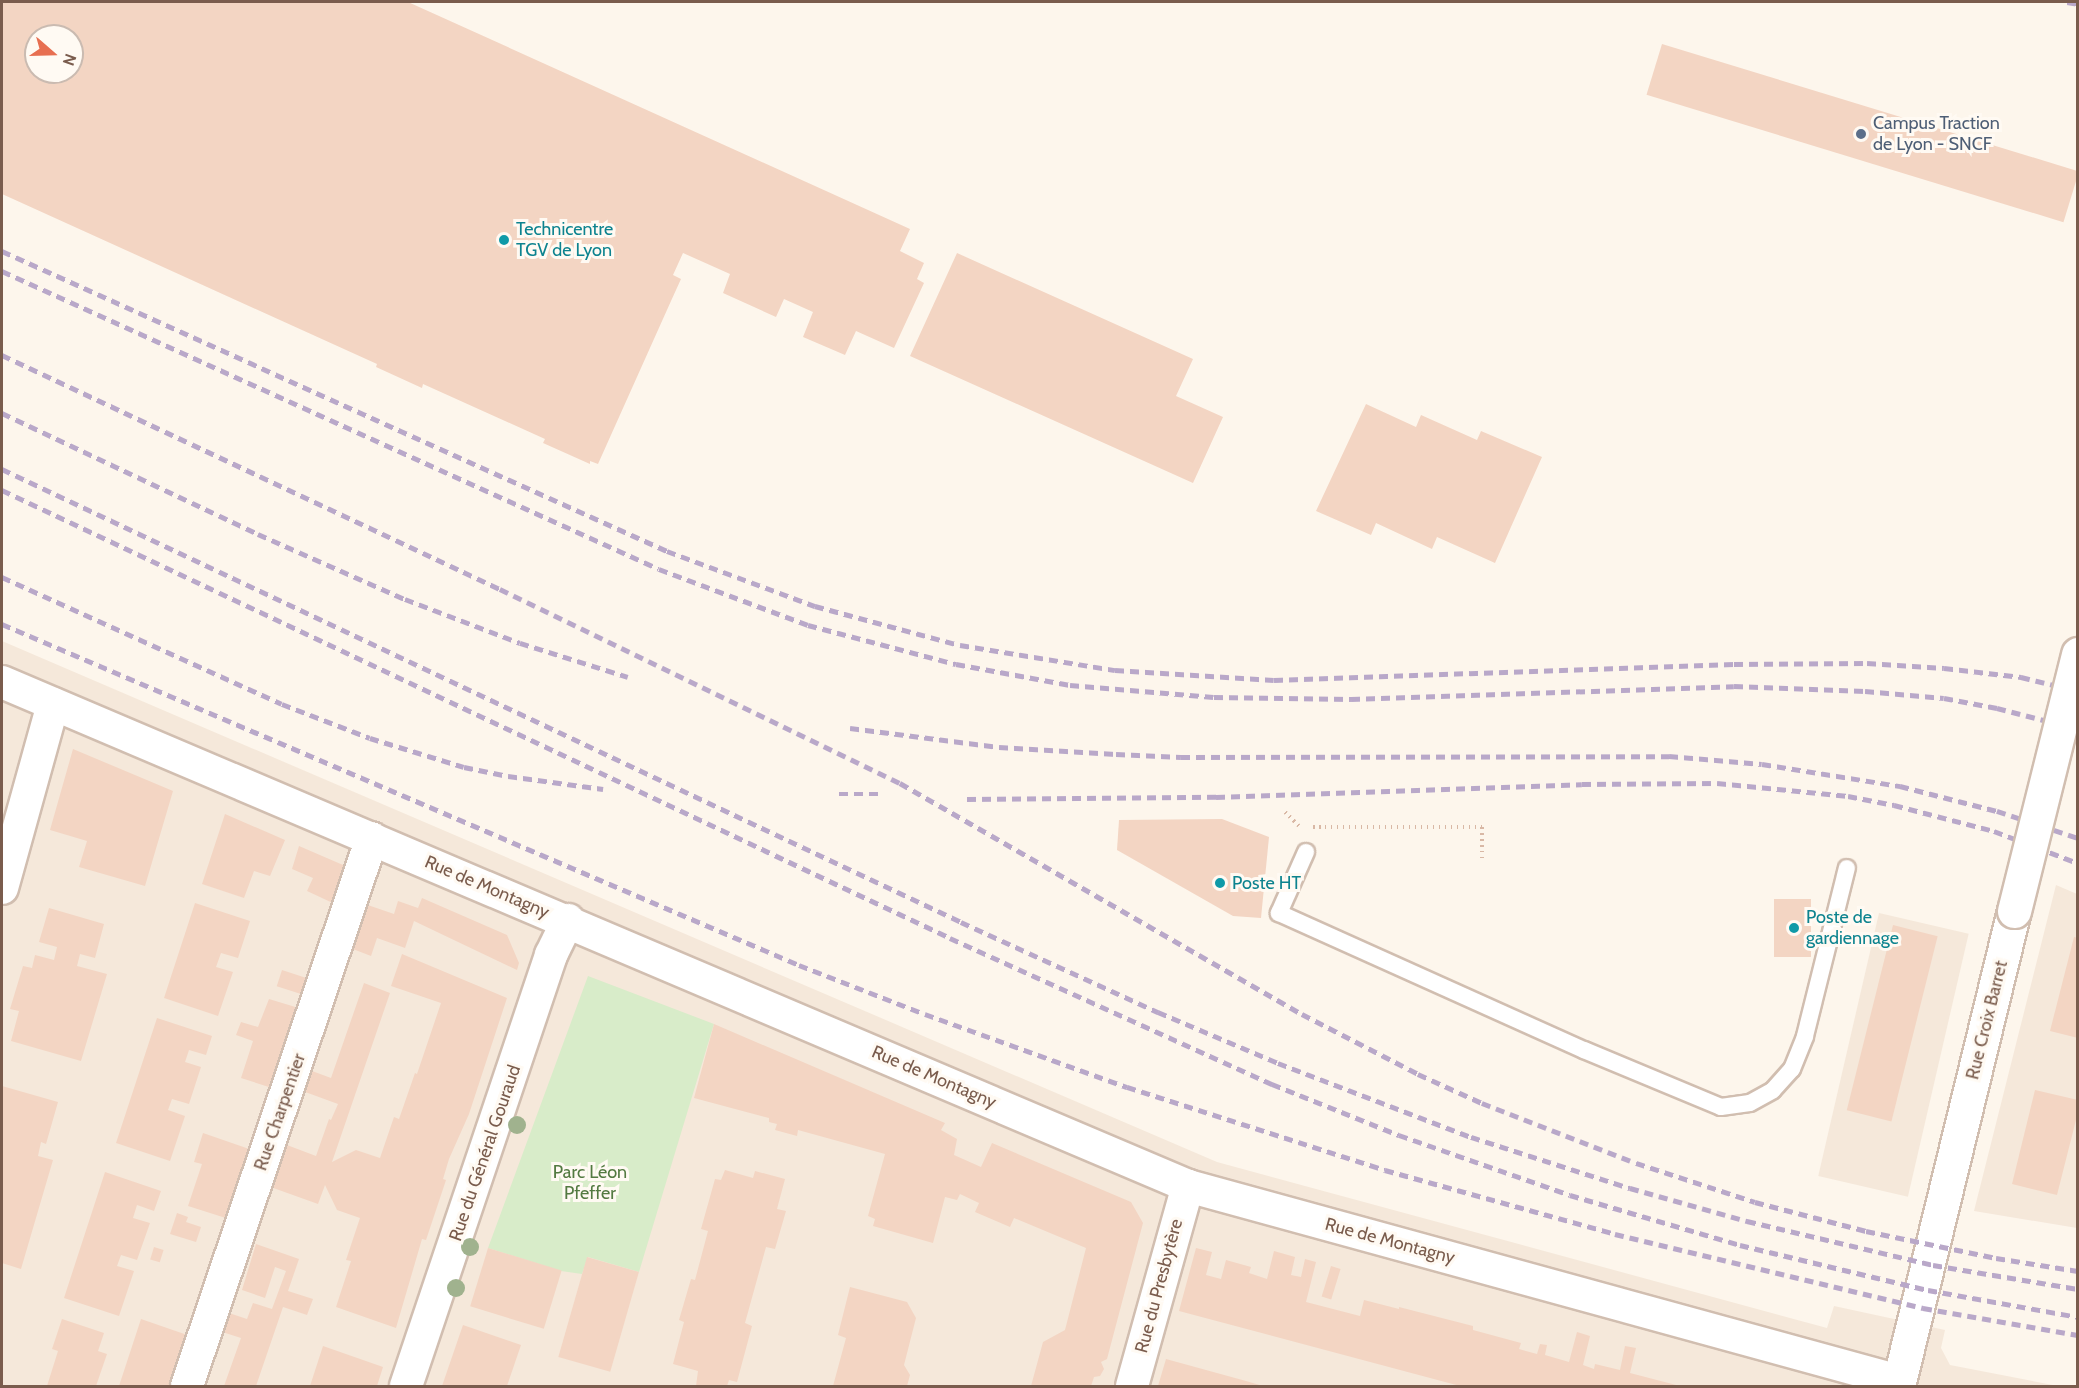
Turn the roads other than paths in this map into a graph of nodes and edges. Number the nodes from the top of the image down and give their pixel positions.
1 (2078, 654) edge
2 (2, 682) edge
3 (53, 704) junction
4 (372, 838) junction
5 (1306, 852) dead end
6 (1847, 868) dead end
7 (2, 888) edge
8 (567, 920) junction
9 (1188, 1186) junction
10 (1907, 1385) edge
11 (187, 1386) edge
12 (406, 1386) edge
13 (1132, 1386) edge

1 - 10 street, Rue Croix Barret, bridge
2 - 3 street, Rue de Montagny
3 - 4 street, Rue de Montagny
3 - 7 street
4 - 8 street, Rue de Montagny
4 - 11 street, Rue Charpentier
5 - 6 lane
8 - 9 street, Rue de Montagny
8 - 12 street, Rue du Général Gouraud
9 - 10 street, Rue de Montagny
9 - 13 street, Rue du Presbytère

